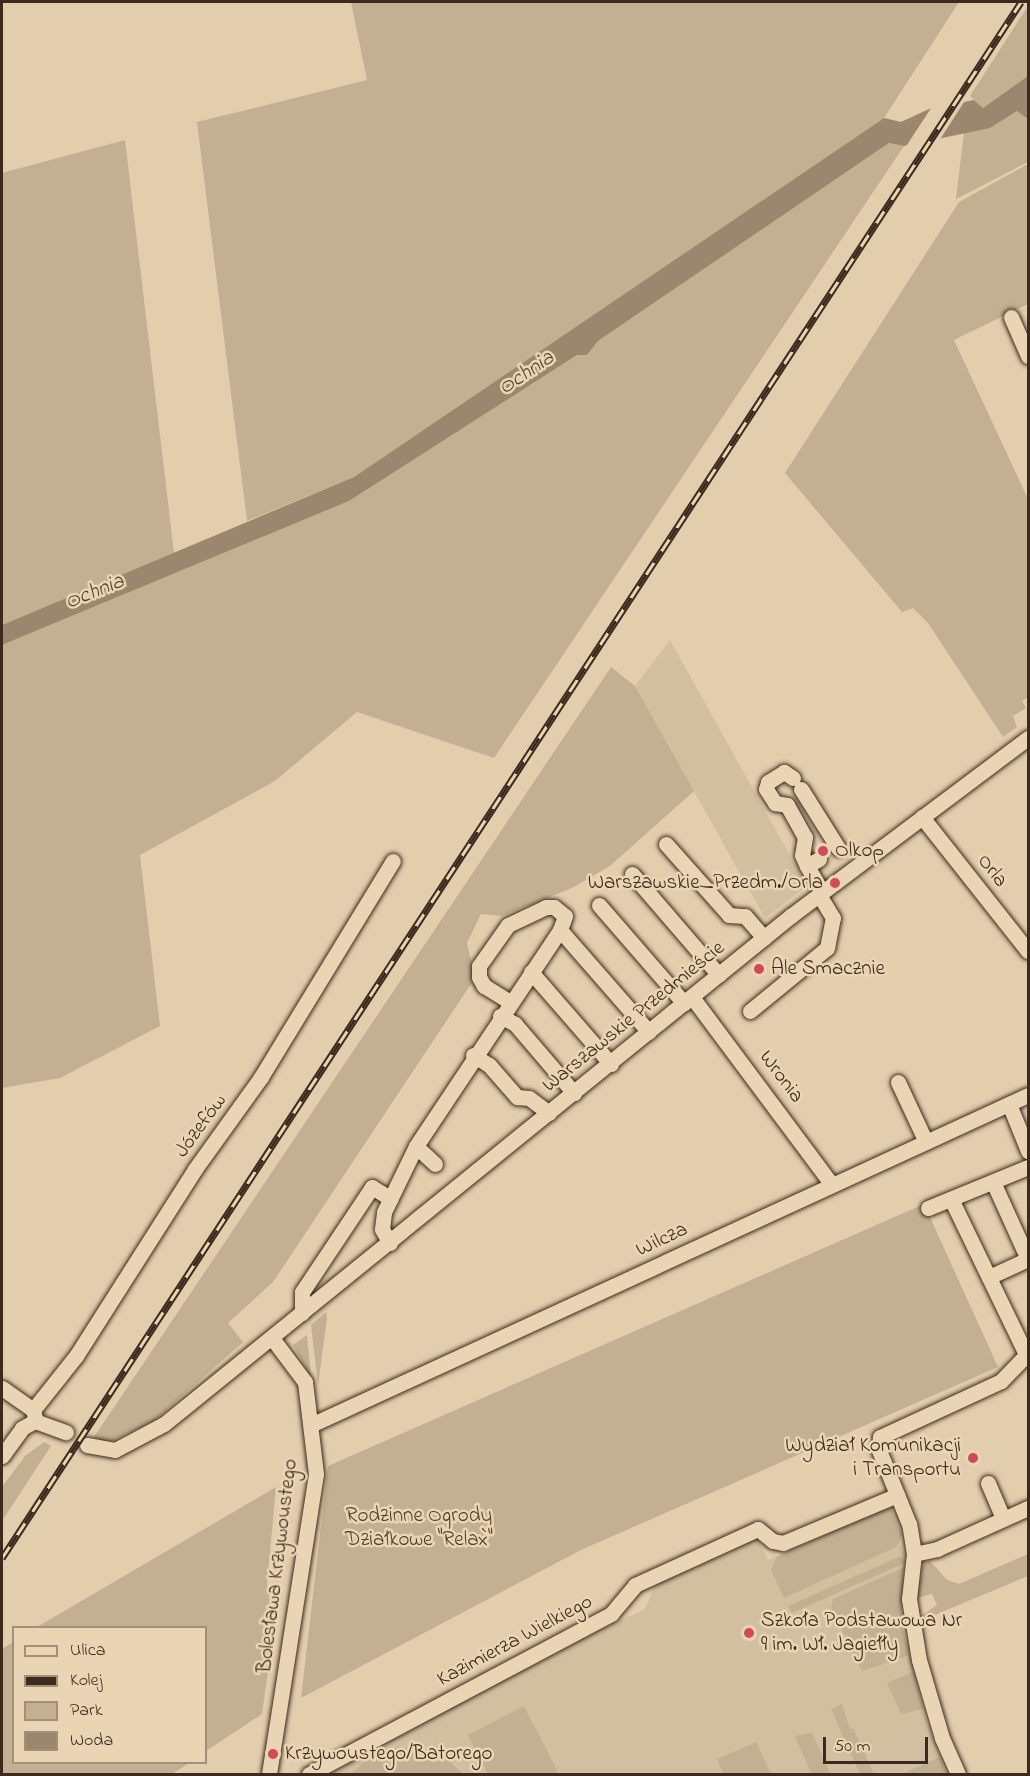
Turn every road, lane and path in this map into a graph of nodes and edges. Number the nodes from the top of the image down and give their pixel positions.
1 (1011, 317) dead end
2 (1029, 356) edge
3 (1029, 738) edge
4 (922, 817) junction
5 (666, 844) dead end
6 (824, 856) junction
7 (393, 861) dead end
8 (853, 868) junction
9 (632, 874) dead end
10 (820, 894) junction
11 (599, 905) dead end
12 (560, 930) junction
13 (764, 938) junction
14 (1029, 951) edge
15 (531, 972) junction
16 (720, 975) junction
17 (688, 1000) junction
18 (510, 1002) junction
19 (750, 1011) dead end
20 (500, 1016) junction
21 (649, 1032) junction
22 (473, 1054) junction
23 (611, 1064) junction
24 (898, 1082) dead end
25 (574, 1093) junction
26 (1029, 1095) edge
27 (1008, 1104) junction
28 (549, 1113) junction
29 (926, 1142) junction
30 (416, 1146) junction
31 (1029, 1151) edge
32 (435, 1164) dead end
33 (1029, 1167) edge
34 (993, 1182) junction
35 (832, 1185) junction
36 (391, 1199) junction
37 (951, 1199) junction
38 (928, 1208) dead end
39 (390, 1243) junction
40 (1029, 1259) edge
41 (989, 1277) junction
42 (302, 1313) junction
43 (272, 1338) junction
44 (1026, 1357) edge
45 (1029, 1375) edge
46 (2, 1388) edge
47 (34, 1415) junction
48 (313, 1424) junction
49 (66, 1432) dead end
50 (87, 1445) dead end
51 (2, 1456) edge
52 (988, 1483) dead end
53 (897, 1495) junction
54 (1029, 1508) edge
55 (1003, 1519) junction
56 (914, 1554) junction
57 (270, 1774) edge
58 (309, 1774) edge
59 (958, 1774) edge

1 - 2 street
3 - 4 street, Warszawskie Przedmieście
4 - 8 street, Warszawskie Przedmieście
4 - 14 street, Orla
5 - 13 street
6 - 6 street
6 - 8 street
6 - 10 street
7 - 47 street, Józefów
8 - 10 street, Warszawskie Przedmieście
9 - 16 street
10 - 13 street, Warszawskie Przedmieście
10 - 19 street
11 - 17 street, Wronia
12 - 15 street
12 - 18 street
12 - 21 street
13 - 16 street, Warszawskie Przedmieście
15 - 18 street
15 - 23 street
16 - 17 street, Warszawskie Przedmieście
17 - 21 street, Warszawskie Przedmieście
17 - 35 street, Wronia
18 - 20 street
20 - 22 street
20 - 25 street
21 - 23 street, Warszawskie Przedmieście
22 - 28 street
22 - 30 street
23 - 25 street, Warszawskie Przedmieście
24 - 29 street
25 - 28 street, Warszawskie Przedmieście
26 - 27 street, Wilcza
27 - 29 street, Wilcza
27 - 31 street
28 - 39 street, Warszawskie Przedmieście
29 - 35 street, Wilcza
30 - 32 street
30 - 36 street
33 - 34 street
34 - 37 street
34 - 40 street
35 - 48 street, Wilcza
36 - 39 street
36 - 42 street
37 - 38 street
37 - 41 street
39 - 42 street, Warszawskie Przedmieście
40 - 41 street
41 - 44 street
42 - 43 street, Warszawskie Przedmieście
43 - 48 street, Bolesława Krzywoustego
43 - 50 street
44 - 45 street
44 - 53 street
46 - 47 street
47 - 49 street
47 - 51 street, Józefów
48 - 57 street, Bolesława Krzywoustego
52 - 55 street
53 - 56 street
53 - 58 street, Kazimierza Wielkiego
54 - 55 street
55 - 56 street
56 - 59 street

